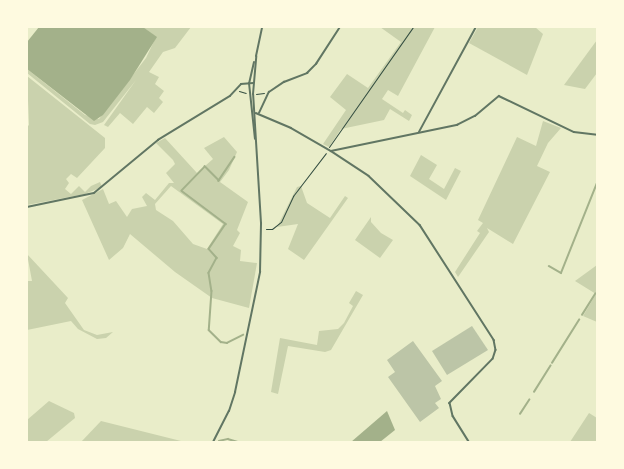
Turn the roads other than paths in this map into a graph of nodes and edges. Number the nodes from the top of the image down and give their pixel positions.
1 (262, 27) edge
2 (340, 27) edge
3 (476, 27) edge
4 (251, 83) junction
5 (255, 113) junction
6 (418, 133) junction
7 (597, 135) edge
8 (331, 151) junction
9 (27, 207) edge
10 (213, 442) edge
11 (469, 442) edge

1 - 4 street
2 - 5 street
3 - 6 street
4 - 5 street
4 - 9 street
5 - 8 street
5 - 10 street
6 - 7 street
6 - 8 street
8 - 11 street

